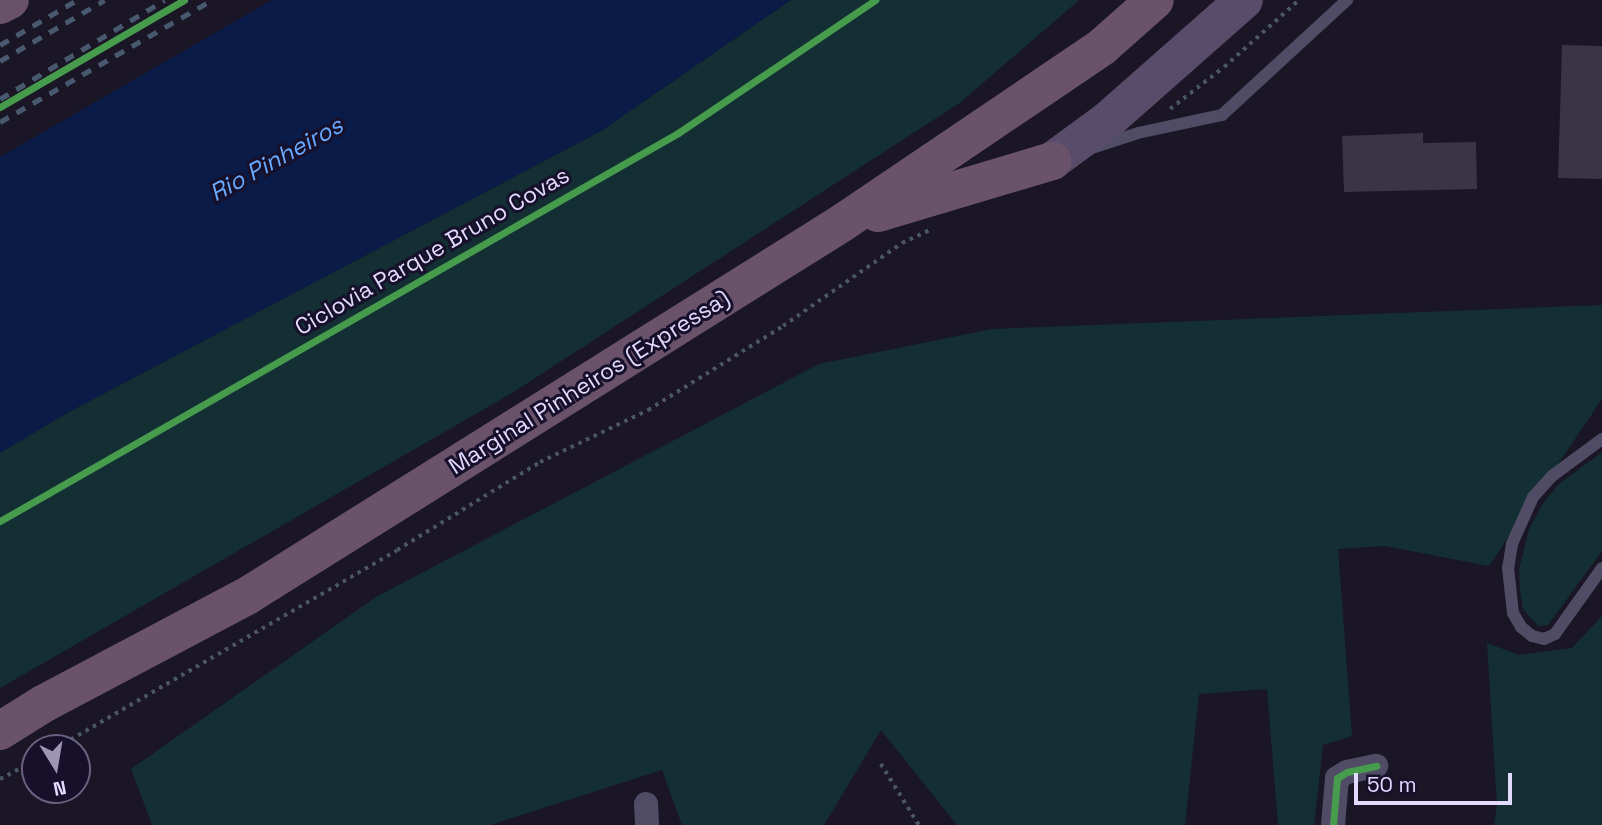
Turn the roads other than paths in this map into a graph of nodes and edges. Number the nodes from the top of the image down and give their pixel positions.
1 (10, 0) edge
2 (1155, 0) edge
3 (1244, 0) edge
4 (1347, 0) edge
5 (0, 5) edge
6 (1052, 161) junction
7 (842, 223) junction
8 (1602, 439) edge
9 (1602, 568) edge
10 (0, 731) edge
11 (1376, 766) dead end
12 (1333, 825) edge

1 - 5 highway
2 - 7 highway, Marginal Pinheiros (Expressa)
3 - 6 main road
4 - 6 lane
6 - 7 highway
7 - 10 highway, Marginal Pinheiros (Expressa)
8 - 9 lane
11 - 12 street

